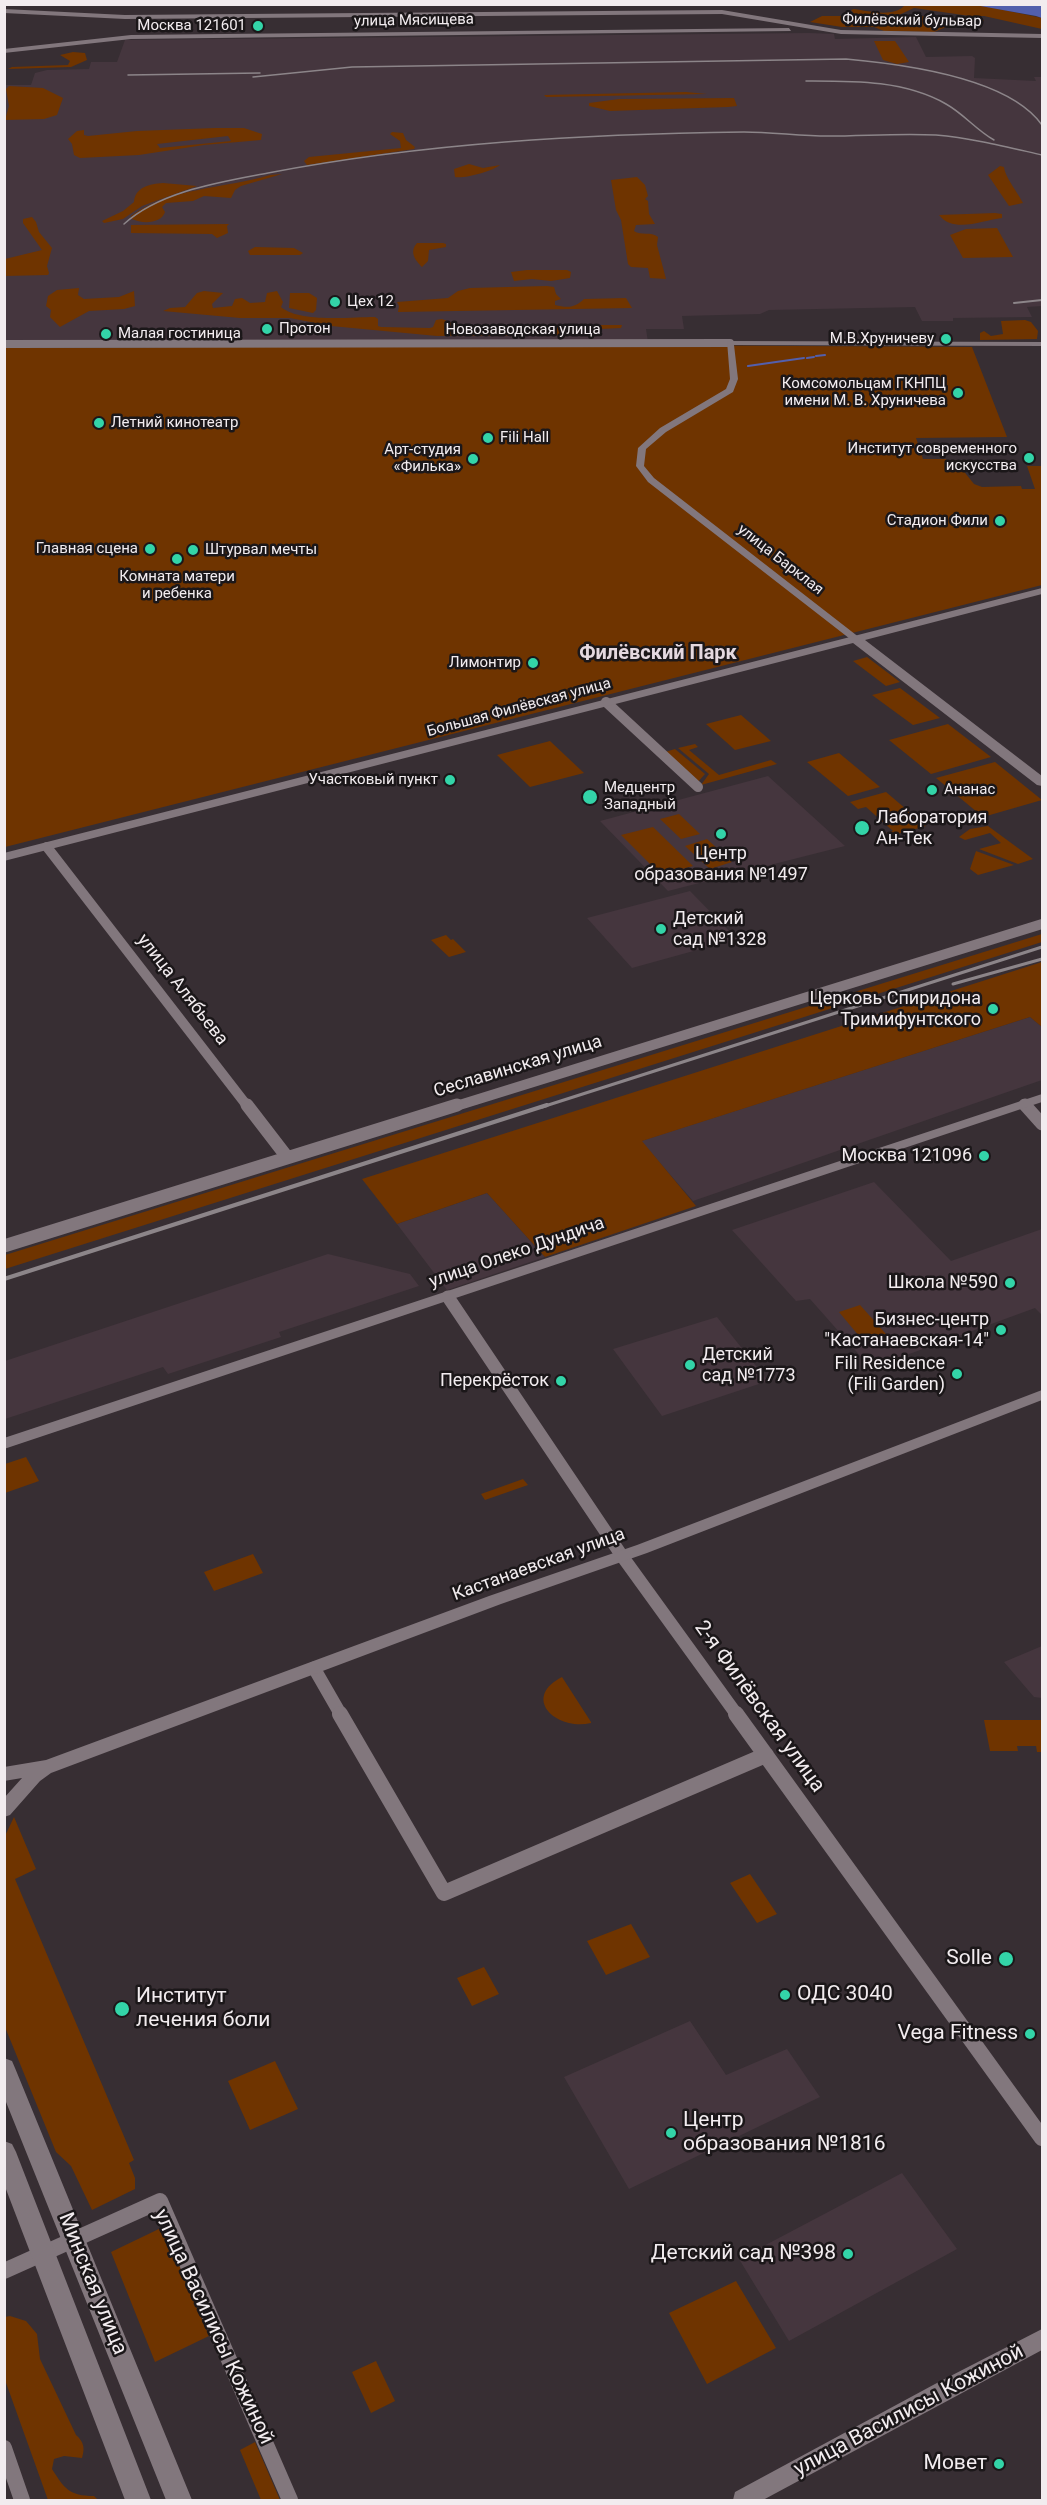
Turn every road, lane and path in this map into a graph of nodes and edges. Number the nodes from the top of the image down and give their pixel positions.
1 (5, 15) edge
2 (819, 30) junction
3 (1042, 36) edge
4 (6, 51) edge
5 (730, 343) junction
6 (4, 344) edge
7 (1042, 344) edge
8 (1042, 591) edge
9 (856, 640) junction
10 (606, 702) junction
11 (1042, 782) edge
12 (698, 787) dead end
13 (47, 846) junction
14 (4, 858) edge
15 (1042, 924) edge
16 (1042, 1098) edge
17 (1024, 1104) junction
18 (1042, 1124) edge
19 (287, 1157) junction
20 (4, 1246) edge
21 (448, 1296) junction
22 (1042, 1395) edge
23 (4, 1444) edge
24 (622, 1556) junction
25 (314, 1668) junction
26 (766, 1755) junction
27 (47, 1767) junction
28 (4, 1774) edge
29 (4, 1810) edge
30 (4, 2068) edge
31 (1042, 2138) edge
32 (4, 2152) edge
33 (75, 2239) junction
34 (42, 2254) junction
35 (4, 2271) edge
36 (1042, 2338) edge
37 (4, 2448) edge
38 (22, 2500) edge
39 (138, 2500) edge
40 (179, 2500) edge
41 (290, 2500) edge
42 (743, 2500) edge

1 - 2 street, Филёвский бульвар
2 - 3 street, Филёвский бульвар
2 - 4 street, улица Мясищева
5 - 6 street, Новозаводская улица
5 - 7 street, Новозаводская улица
5 - 9 street, улица Барклая
8 - 9 main road, Большая Филёвская улица
9 - 10 main road, Большая Филёвская улица
9 - 11 main road, улица Барклая
10 - 12 street
10 - 13 main road, Большая Филёвская улица
13 - 14 main road, Большая Филёвская улица
13 - 19 street, улица Алябьева
15 - 19 street, Сеславинская улица
16 - 17 street, улица Олеко Дундича
17 - 18 street
17 - 21 street, улица Олеко Дундича
19 - 20 street, Сеславинская улица
21 - 23 street, улица Олеко Дундича
21 - 24 street, 2-я Филёвская улица
22 - 24 street, Кастанаевская улица
24 - 25 street, Кастанаевская улица
24 - 26 street, 2-я Филёвская улица
25 - 26 street
25 - 27 street, Кастанаевская улица
26 - 31 street, 2-я Филёвская улица
27 - 28 street, Кастанаевская улица
27 - 29 street, Кастанаевская улица
30 - 33 main road, Минская улица
32 - 34 main road, Минская улица
33 - 34 street
33 - 40 main road, Минская улица
33 - 41 street, улица Василисы Кожиной
34 - 35 street
34 - 39 main road, Минская улица
36 - 42 street, улица Василисы Кожиной
37 - 38 street

